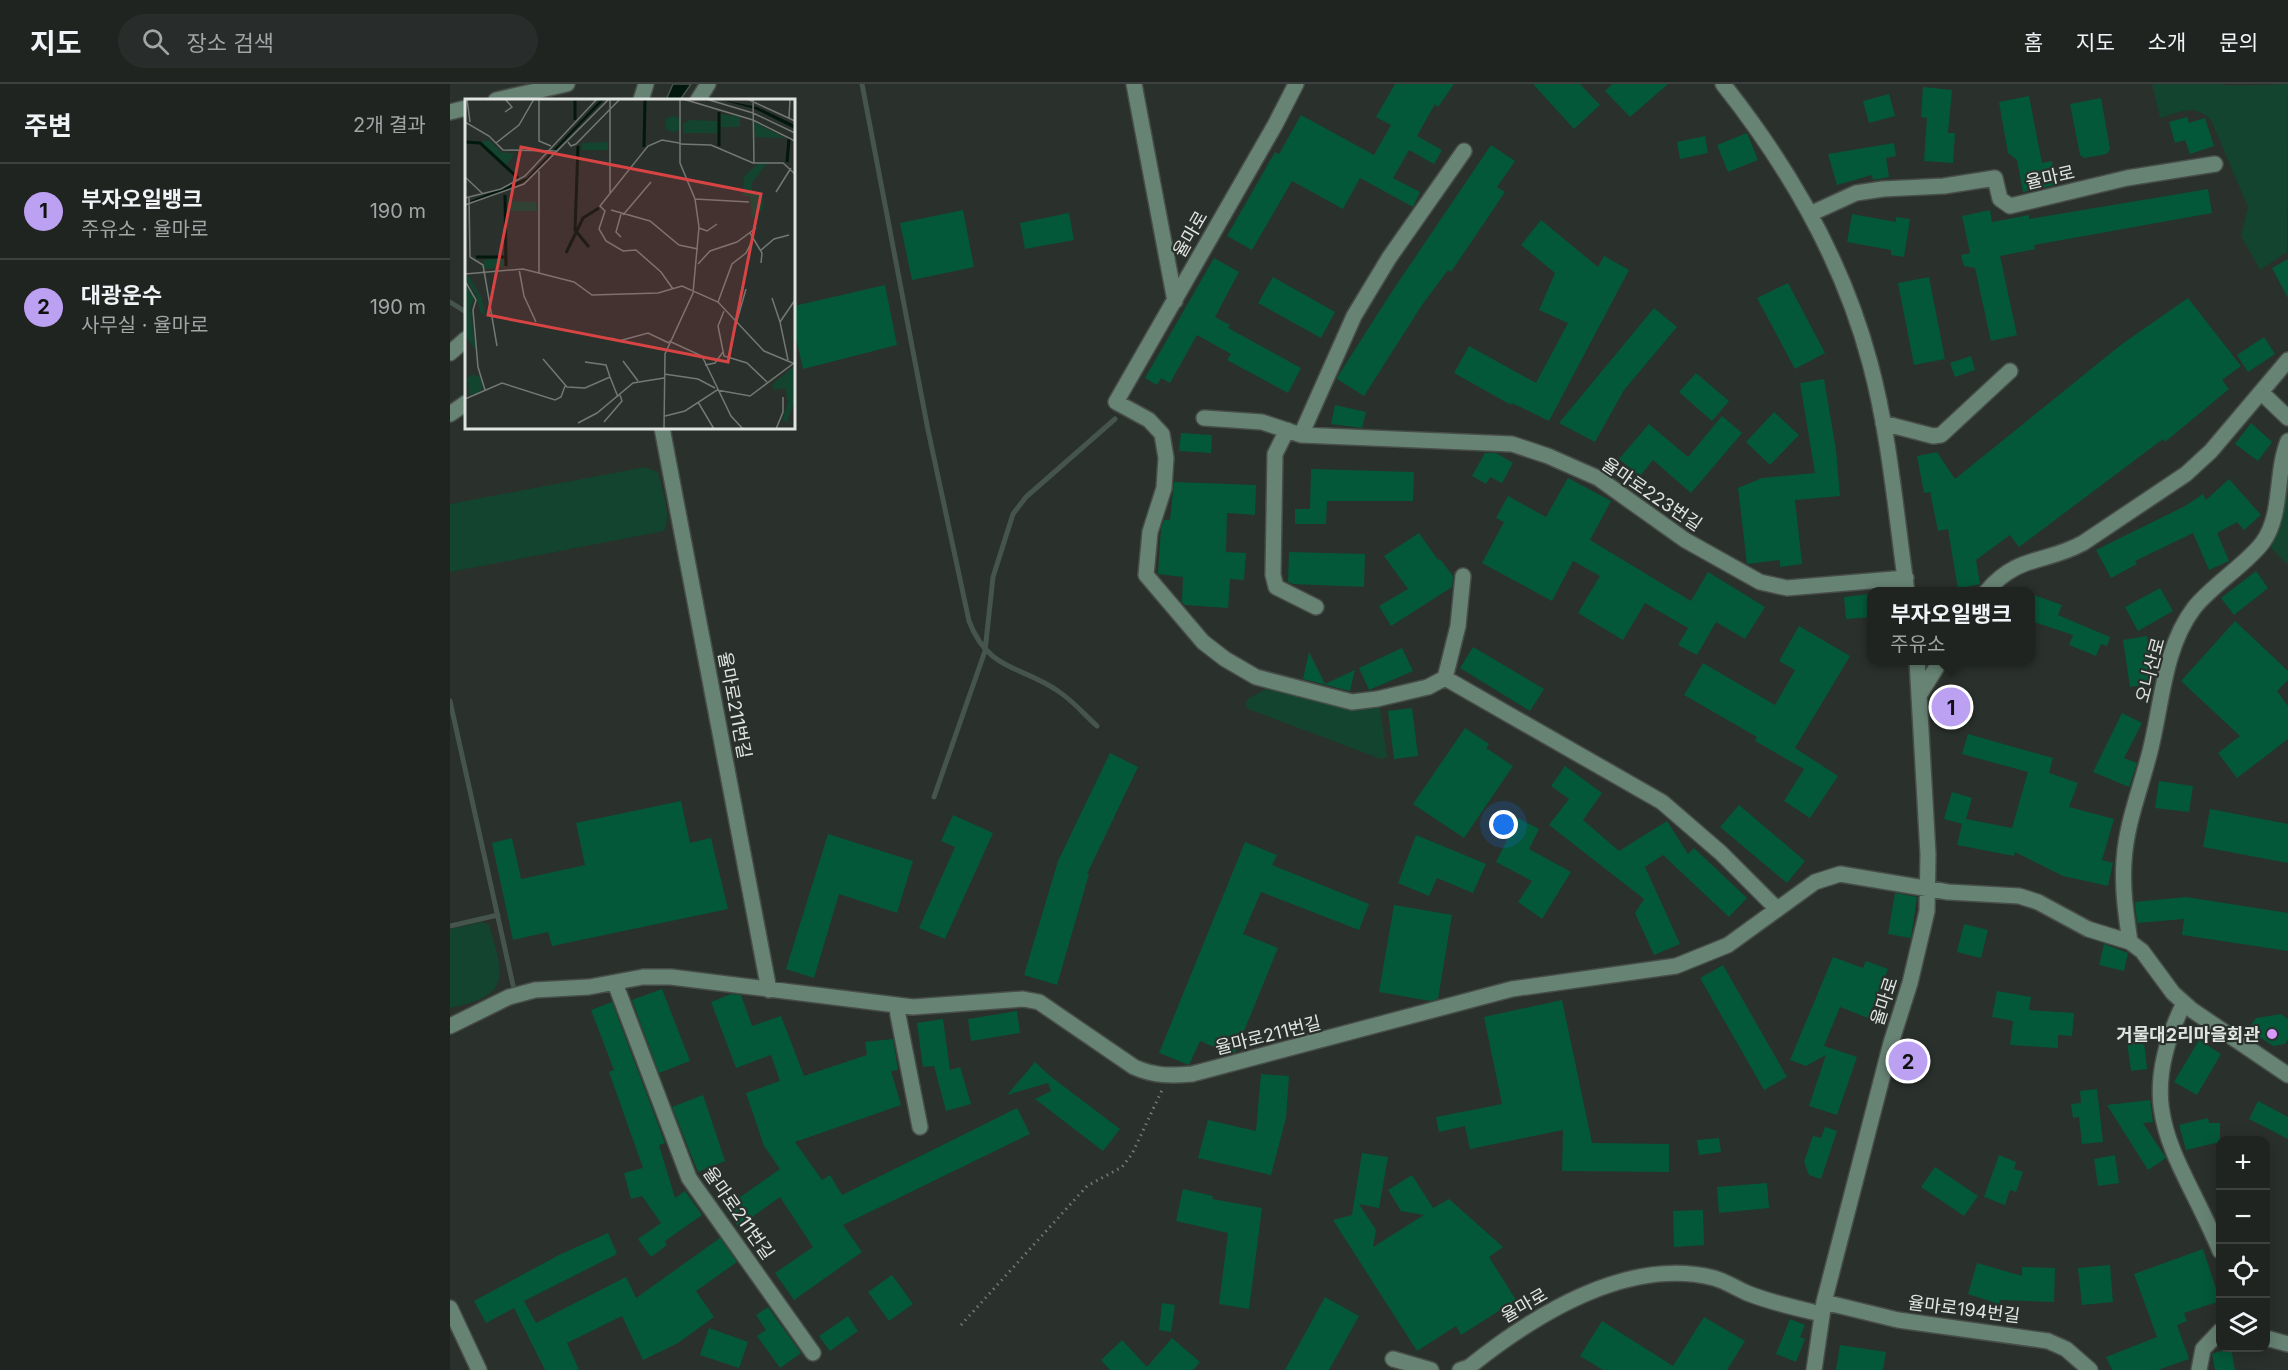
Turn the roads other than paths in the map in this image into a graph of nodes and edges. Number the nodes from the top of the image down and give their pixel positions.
1 (567, 84) edge
2 (646, 84) edge
3 (708, 84) edge
4 (1134, 84) edge
5 (1296, 84) edge
6 (1723, 84) edge
7 (500, 99) edge
8 (641, 99) edge
9 (699, 99) edge
10 (465, 108) edge
11 (450, 112) edge
12 (1464, 152) dead end
13 (2215, 164) dead end
14 (1810, 214) junction
15 (1174, 301) junction
16 (465, 340) edge
17 (450, 353) edge
18 (2288, 360) edge
19 (2010, 371) dead end
20 (2262, 393) junction
21 (465, 404) edge
22 (450, 414) edge
23 (1204, 418) dead end
24 (2288, 418) edge
25 (1883, 423) junction
26 (662, 429) edge
27 (1294, 432) junction
28 (2288, 441) edge
29 (1463, 576) dead end
30 (1906, 585) edge
31 (1990, 587) edge
32 (1316, 607) dead end
33 (1917, 665) edge
34 (1938, 665) edge
35 (1445, 678) junction
36 (1920, 694) junction
37 (1928, 889) junction
38 (1777, 909) junction
39 (2130, 942) junction
40 (615, 983) junction
41 (769, 990) junction
42 (2184, 1003) junction
43 (896, 1005) junction
44 (450, 1026) edge
45 (2288, 1076) edge
46 (920, 1126) dead end
47 (2217, 1244) edge
48 (450, 1308) edge
49 (1823, 1308) junction
50 (2216, 1336) edge
51 (2270, 1339) edge
52 (2288, 1344) edge
53 (813, 1353) dead end
54 (1393, 1359) dead end
55 (479, 1370) edge
56 (1431, 1370) edge
57 (1460, 1370) edge
58 (1814, 1370) edge
59 (2090, 1370) edge
60 (2199, 1370) edge

1 - 7 street
2 - 8 street
3 - 9 street
4 - 15 street
5 - 15 street, 율마로
6 - 14 street
10 - 11 street
12 - 27 street
13 - 14 street, 율마로
14 - 25 street
15 - 35 street, 율마로
16 - 17 street
18 - 20 street
19 - 25 street
20 - 24 street
20 - 31 street
21 - 22 street
23 - 27 street, 율마로223번길
25 - 30 street
26 - 41 street, 율마로211번길
27 - 30 street, 율마로223번길
27 - 32 street
28 - 39 street, 오니산로
29 - 35 street
33 - 36 street, 율마로
34 - 36 street
35 - 38 street
36 - 37 street, 율마로
37 - 38 street, 율마로211번길
37 - 39 street
37 - 49 street, 율마로
38 - 43 street, 율마로211번길
39 - 42 street
40 - 41 street, 율마로211번길
40 - 44 street, 율마로211번길
40 - 53 street, 율마로211번길
41 - 43 street, 율마로211번길
42 - 45 street
42 - 47 street
43 - 46 street
48 - 55 street
49 - 57 street, 율마로
49 - 58 street, 율마로
49 - 59 street, 율마로194번길
50 - 60 street
51 - 52 street
54 - 56 street

